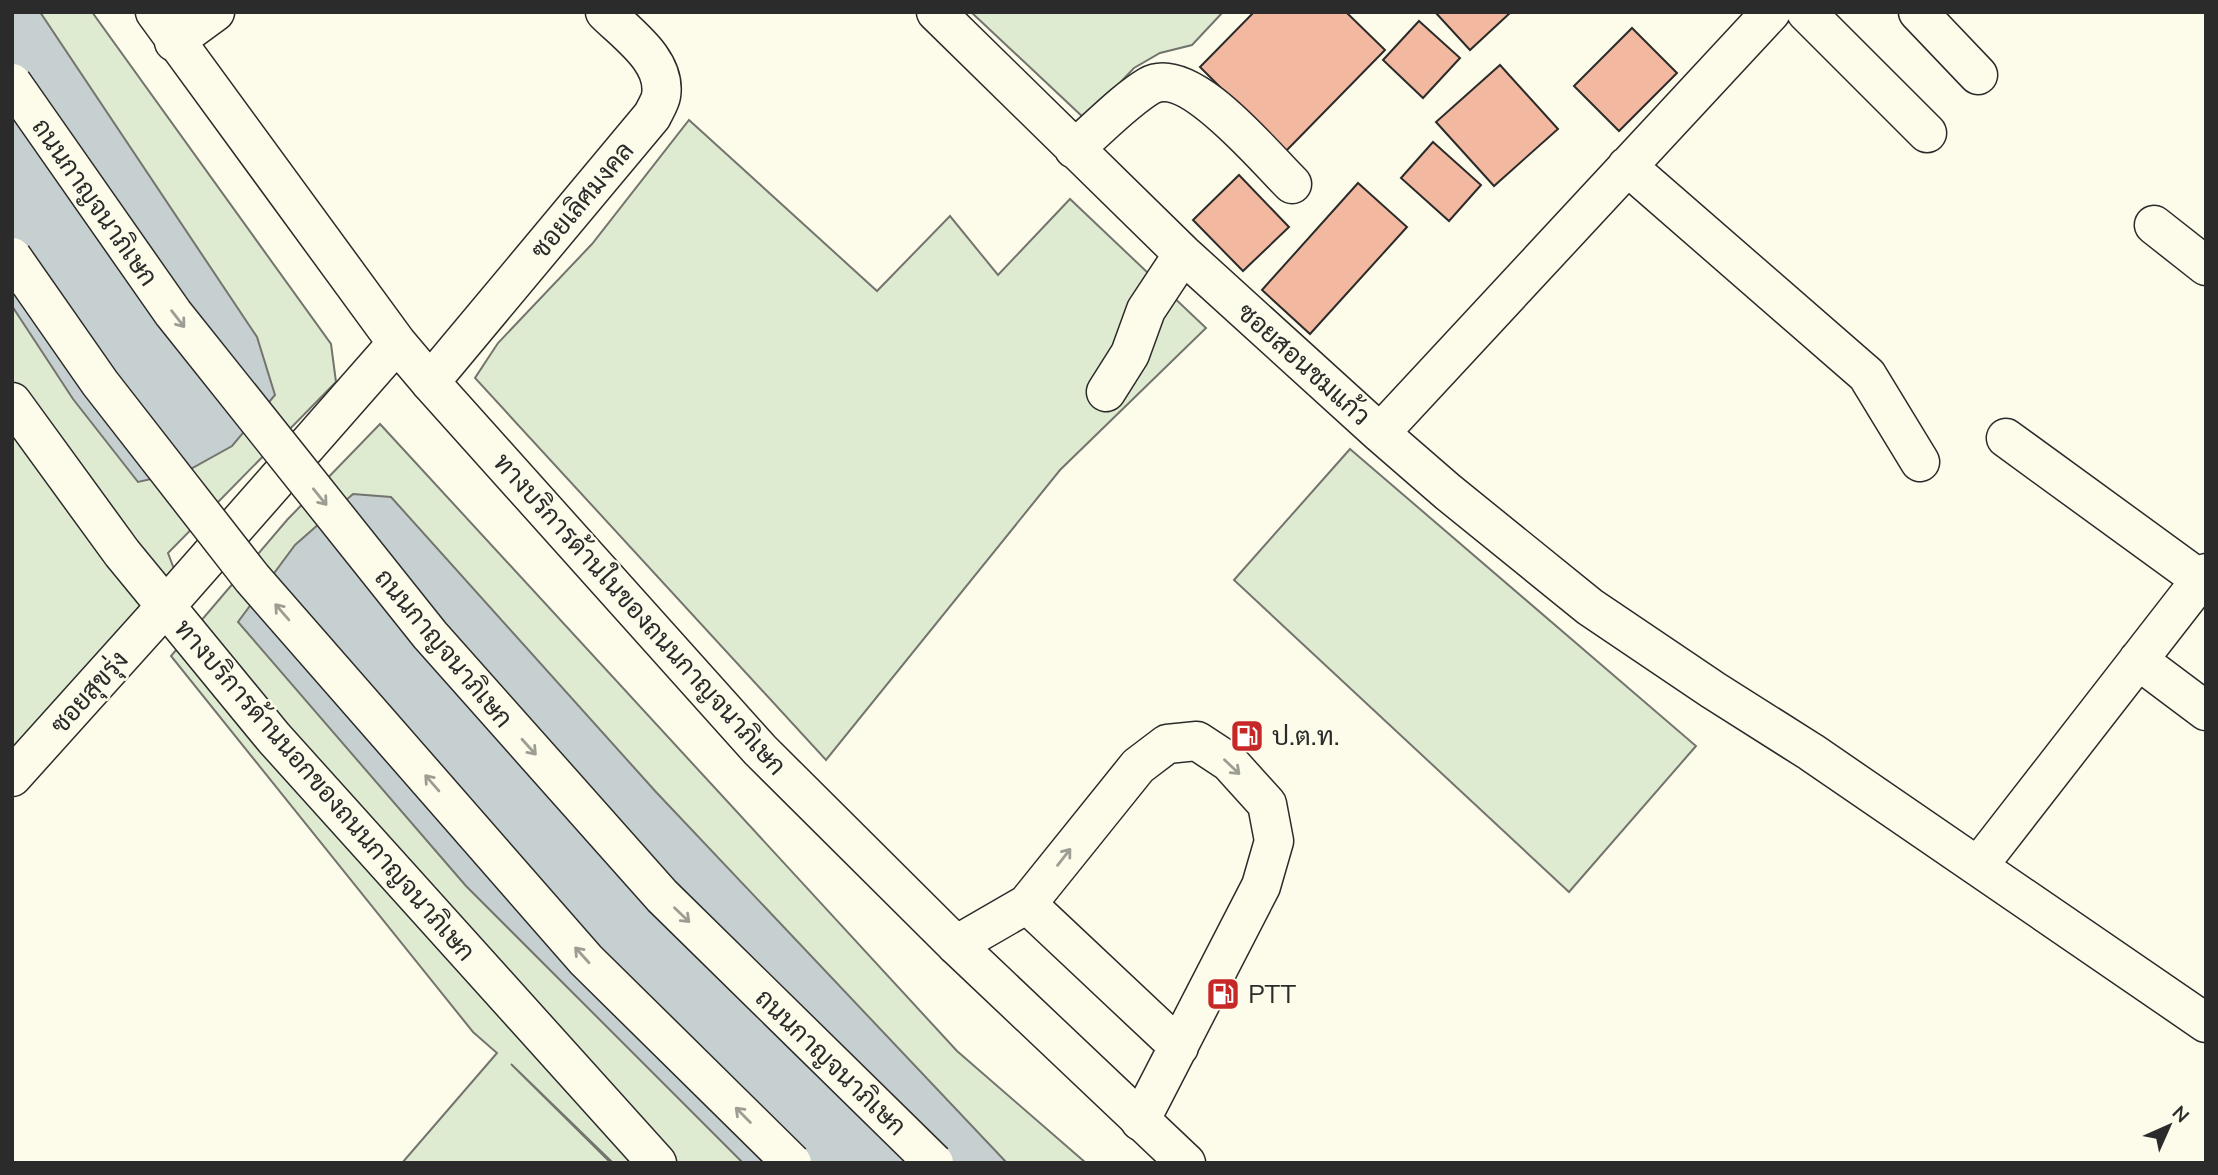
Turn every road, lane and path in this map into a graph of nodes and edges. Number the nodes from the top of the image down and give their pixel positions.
1 (215, 12) edge
2 (605, 12) edge
3 (936, 12) edge
4 (1771, 12) edge
5 (1806, 12) edge
6 (1918, 12) edge
7 (165, 27) edge
8 (1978, 75) dead end
9 (12, 83) edge
10 (1927, 133) dead end
11 (1074, 149) junction
12 (1627, 166) junction
13 (1292, 184) dead end
14 (2154, 225) dead end
15 (1183, 254) junction
16 (12, 257) edge
17 (2206, 266) edge
18 (397, 343) junction
19 (430, 382) junction
20 (1106, 392) dead end
21 (12, 402) edge
22 (1380, 433) junction
23 (2006, 438) dead end
24 (1920, 462) dead end
25 (2203, 576) edge
26 (165, 607) junction
27 (2138, 660) junction
28 (2206, 711) edge
29 (12, 777) edge
30 (1979, 865) junction
31 (1027, 904) junction
32 (956, 945) junction
33 (2206, 1023) edge
34 (1179, 1047) junction
35 (1140, 1121) junction
36 (657, 1163) edge
37 (792, 1163) edge
38 (934, 1163) edge
39 (1186, 1163) edge

1 - 7 main road
2 - 19 main road, ซอยเลิศมงคล
3 - 11 main road, ซอยสอนชมแก้ว
4 - 12 main road, ซอยสอนชมแก้ว
5 - 10 main road
6 - 8 main road
7 - 18 main road, ทางบริการด้านในของถนนกาญจนาภิเษก
9 -> 38 main road, ถนนกาญจนาภิเษก, bridge
11 - 13 main road
11 - 15 main road, ซอยสอนชมแก้ว
12 - 22 main road, ซอยสอนชมแก้ว
12 - 24 main road
14 - 17 main road
15 - 20 main road
15 - 22 main road, ซอยสอนชมแก้ว
37 -> 16 main road, bridge
18 - 19 main road, ทางบริการด้านในของถนนกาญจนาภิเษก
18 - 26 main road, ซอยสุขรุ่ง
19 - 32 main road, ทางบริการด้านในของถนนกาญจนาภิเษก
21 - 26 main road, ทางบริการด้านนอกของถนนกาญจนาภิเษก
22 - 30 main road
23 - 25 main road
25 - 27 main road
26 - 29 main road, ซอยสุขรุ่ง
26 - 36 main road, ทางบริการด้านนอกของถนนกาญจนาภิเษก
27 - 28 main road
27 - 30 main road
30 - 33 main road
31 - 32 main road
31 - 34 main road
31 -> 34 main road
32 - 35 main road, ทางบริการด้านในของถนนกาญจนาภิเษก
34 - 35 main road
35 - 39 main road, ทางบริการด้านในของถนนกาญจนาภิเษก

